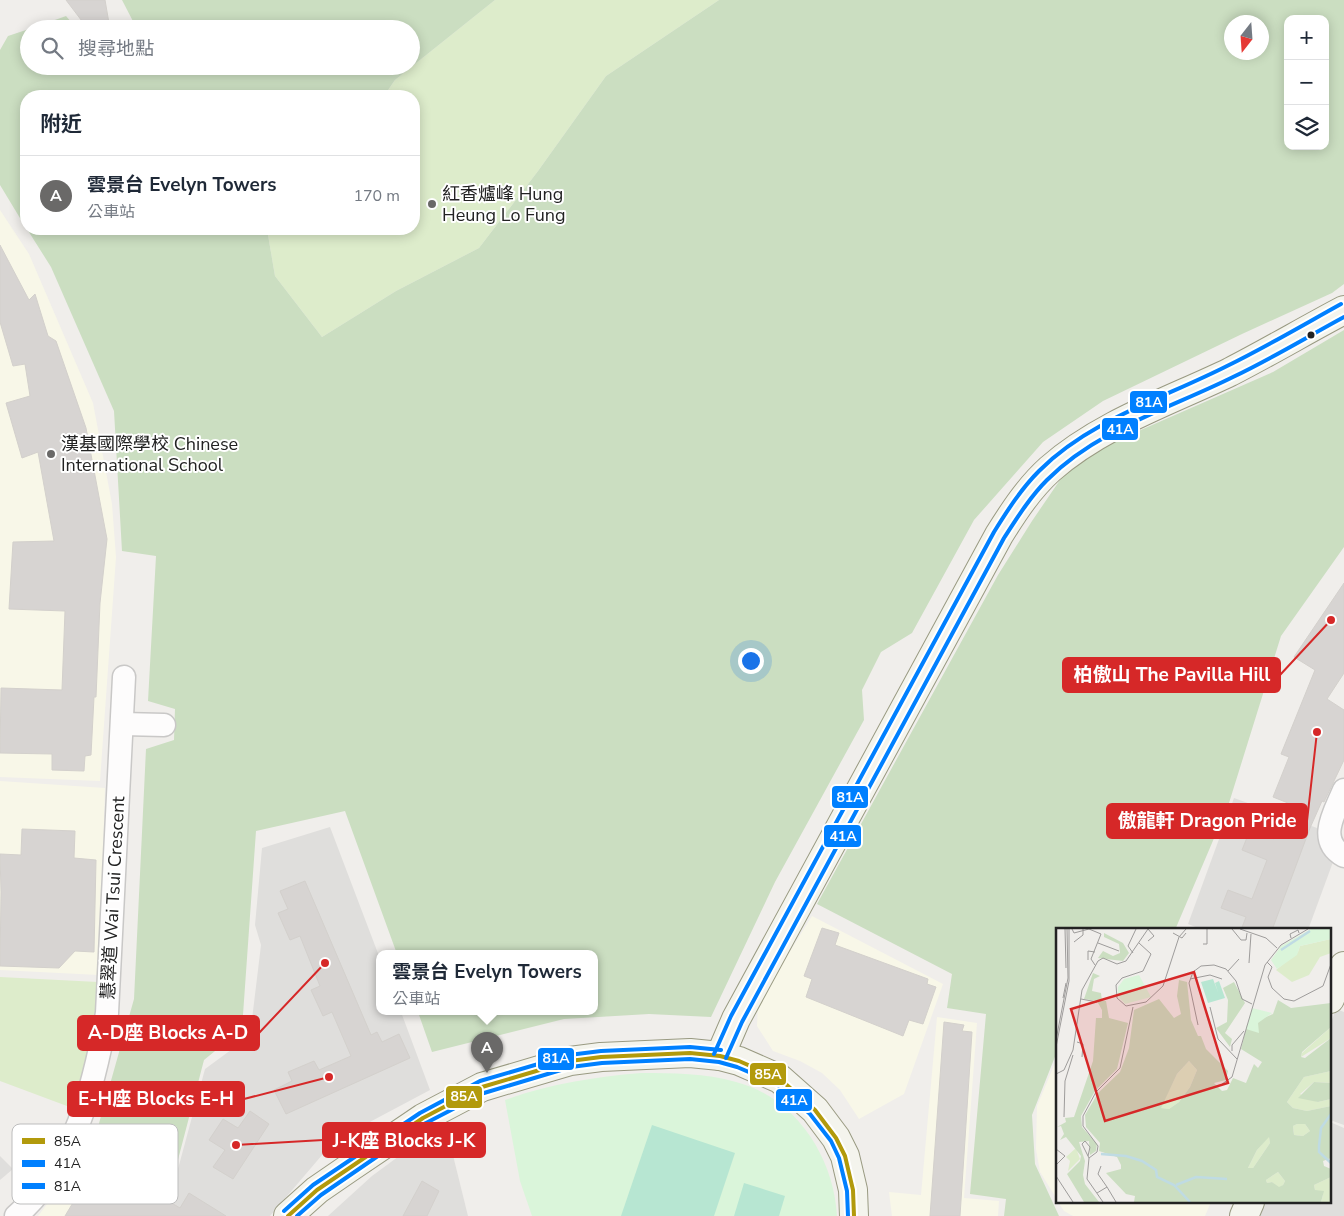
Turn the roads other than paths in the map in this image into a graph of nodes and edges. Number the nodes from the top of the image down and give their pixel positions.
1 (1344, 310) edge
2 (124, 677) dead end
3 (123, 724) junction
4 (164, 725) dead end
5 (1344, 790) edge
6 (1344, 856) edge
7 (1344, 966) edge
8 (1332, 994) edge
9 (720, 1056) junction
10 (78, 1124) edge
11 (28, 1204) edge
12 (1249, 1204) edge
13 (16, 1216) edge
14 (288, 1216) edge
15 (854, 1216) edge
16 (1244, 1216) edge

1 - 9 street
2 - 3 street, 慧翠道 Wai Tsui Crescent
3 - 4 street
3 - 10 street, 慧翠道 Wai Tsui Crescent
5 - 6 street
7 - 8 street
9 - 14 street
9 - 15 street
11 - 13 street, 慧翠道 Wai Tsui Crescent
12 - 16 street

